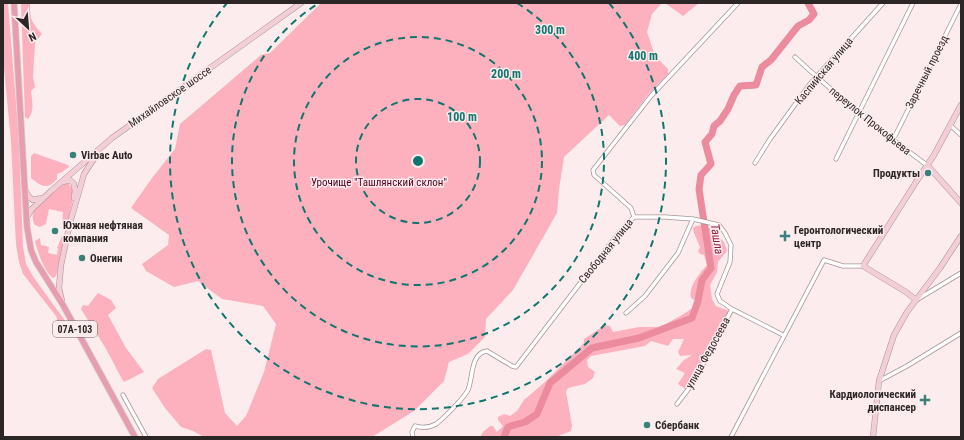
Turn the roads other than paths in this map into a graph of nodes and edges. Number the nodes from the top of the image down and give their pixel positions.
1 (14, 3) edge
2 (301, 3) edge
3 (738, 3) edge
4 (883, 3) edge
5 (913, 3) edge
6 (961, 4) edge
7 (795, 57) dead end
8 (817, 77) junction
9 (961, 105) edge
10 (860, 113) junction
11 (950, 125) junction
12 (961, 135) edge
13 (893, 140) junction
14 (105, 144) junction
15 (836, 158) dead end
16 (755, 163) dead end
17 (928, 166) junction
18 (61, 182) junction
19 (25, 190) junction
20 (44, 197) junction
21 (961, 203) edge
22 (73, 211) junction
23 (27, 217) junction
24 (634, 217) junction
25 (693, 219) junction
26 (961, 236) edge
27 (863, 266) junction
28 (961, 273) edge
29 (917, 300) junction
30 (63, 306) junction
31 (732, 309) junction
32 (626, 313) dead end
33 (961, 333) edge
34 (783, 335) junction
35 (879, 381) junction
36 (123, 395) dead end
37 (677, 404) dead end
38 (135, 437) edge
39 (146, 437) edge
40 (413, 437) edge
41 (731, 437) edge
42 (873, 437) edge

1 - 19 main road, 07А-103
2 - 14 main road, Михайловское шоссе
3 - 24 street, Свободная улица
4 - 8 street, Каспийская улица
5 - 10 street
6 - 13 street, Заречный проезд
7 - 8 street, переулок Прокофьева
8 - 10 street, переулок Прокофьева
8 - 16 street, Каспийская улица
9 - 11 main road
10 - 13 street, переулок Прокофьева
10 - 15 street
11 - 12 street
11 - 17 main road
13 - 17 street, переулок Прокофьева
14 - 18 main road, Михайловское шоссе
14 - 22 main road
17 - 21 main road, переулок Прокофьева
17 - 27 main road
18 - 20 main road, Михайловское шоссе
18 - 22 main road
19 - 20 main road
19 - 23 main road, 07А-103
20 - 23 main road, Михайловское шоссе
22 - 30 main road
23 - 30 main road, 07А-103
24 - 25 street
24 - 40 street, Свободная улица
25 - 31 street
25 - 32 street
26 - 29 main road
27 - 29 main road
27 - 34 street
28 - 29 street
29 - 35 main road
30 - 38 main road, 07А-103
31 - 34 street, улица Федосеева
31 - 37 street, улица Федосеева
33 - 35 street
34 - 41 street
35 - 42 main road
36 - 39 street

